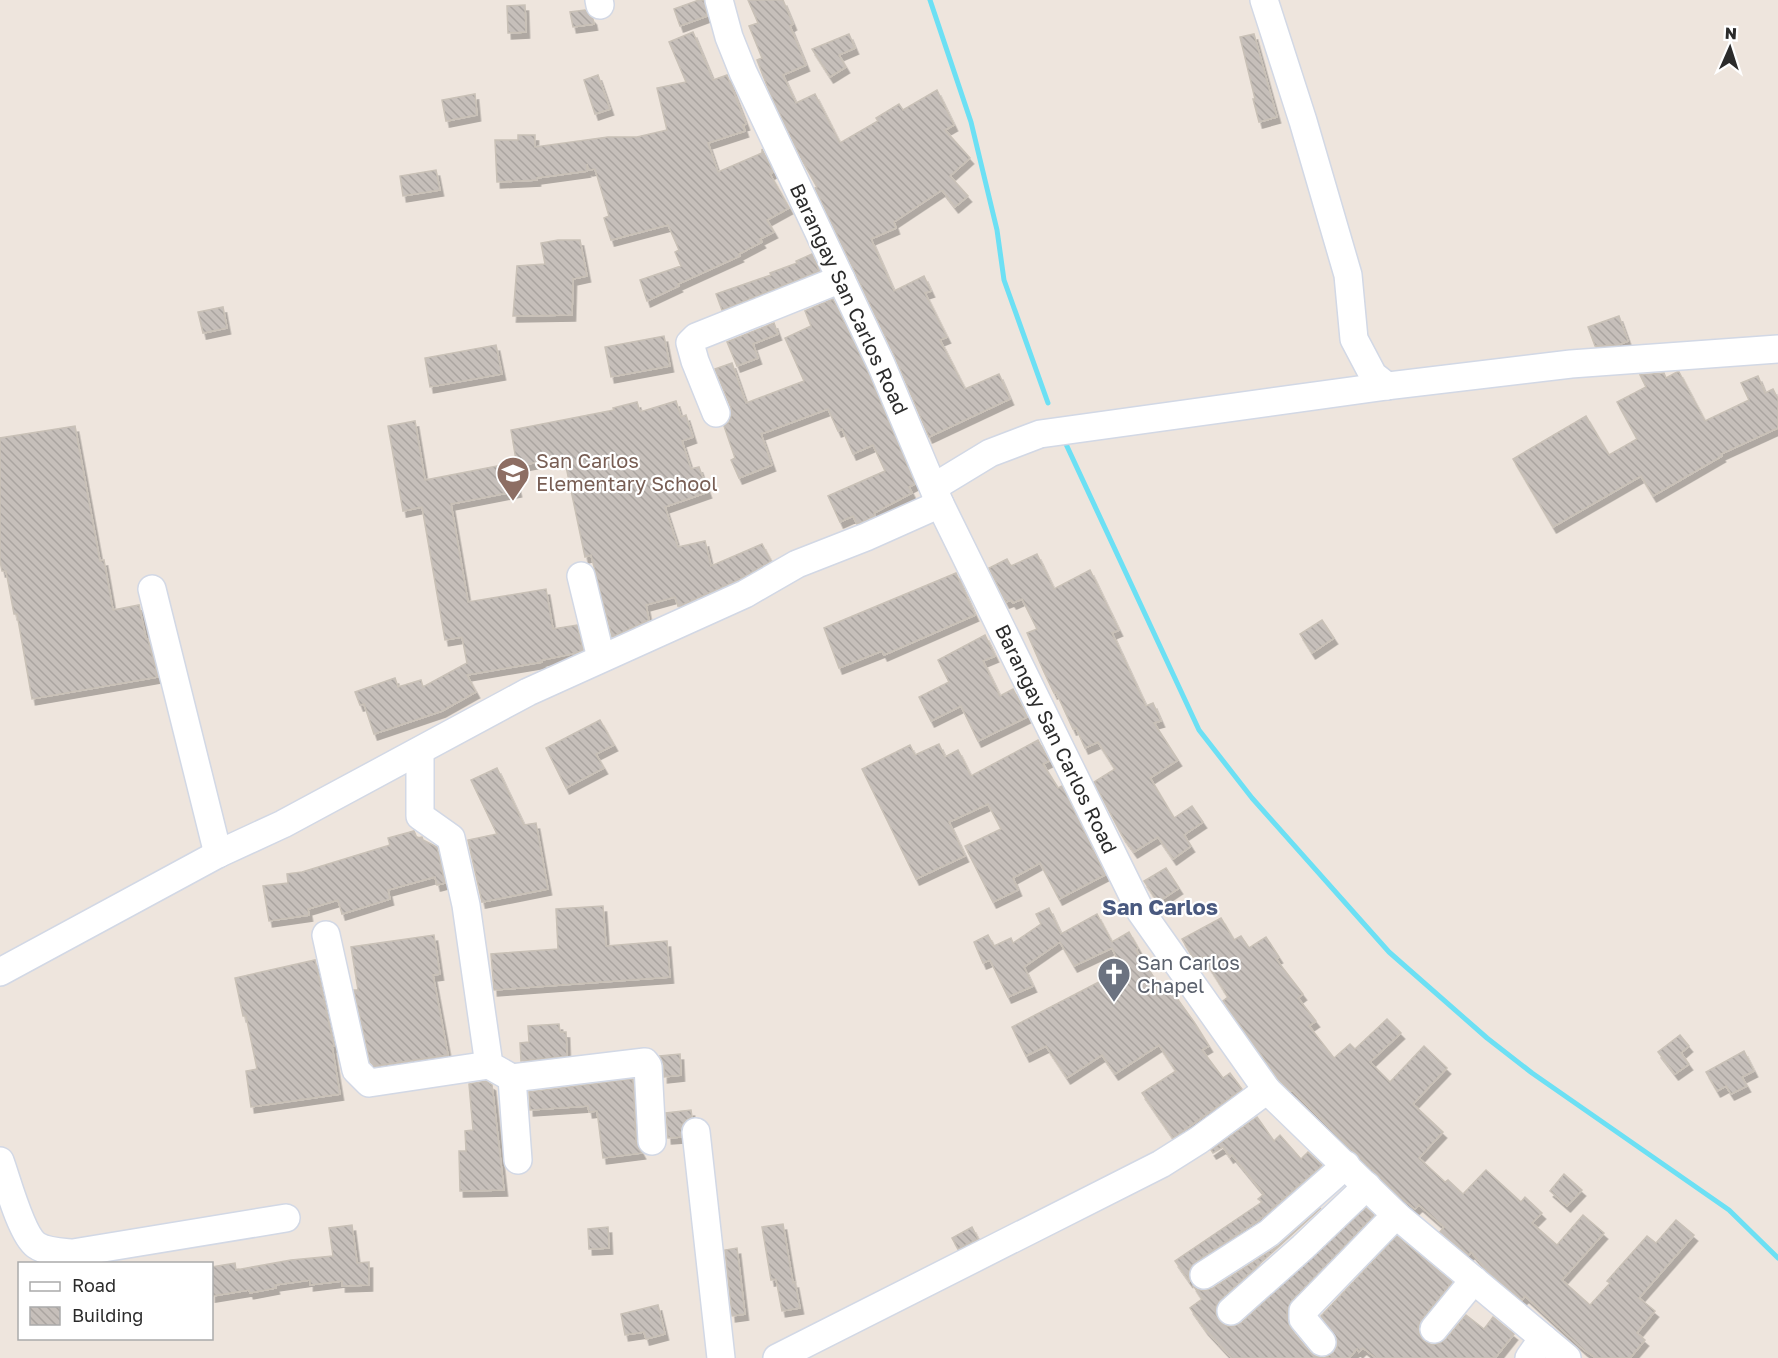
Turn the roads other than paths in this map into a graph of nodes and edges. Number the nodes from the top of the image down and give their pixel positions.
1 (719, 0) edge
2 (1264, 0) edge
3 (841, 279) junction
4 (1778, 349) edge
5 (1387, 386) junction
6 (716, 413) dead end
7 (937, 495) junction
8 (581, 576) dead end
9 (153, 589) dead end
10 (601, 658) junction
11 (420, 752) junction
12 (218, 854) junction
13 (326, 935) dead end
14 (0, 972) edge
15 (500, 1071) junction
16 (1267, 1090) junction
17 (696, 1132) dead end
18 (652, 1141) dead end
19 (518, 1160) dead end
20 (0, 1161) edge
21 (1346, 1165) junction
22 (1367, 1186) junction
23 (1396, 1215) junction
24 (286, 1218) dead end
25 (1204, 1275) dead end
26 (1474, 1280) junction
27 (1231, 1311) dead end
28 (1434, 1329) dead end
29 (1322, 1342) dead end
30 (1536, 1348) edge
31 (721, 1358) edge
32 (777, 1358) edge
33 (1567, 1358) edge

1 - 3 street, Barangay San Carlos Road
2 - 5 street
3 - 6 street
3 - 7 street, Barangay San Carlos Road
4 - 5 street
5 - 7 street
7 - 10 street
7 - 16 street, Barangay San Carlos Road
8 - 10 street
9 - 12 street
10 - 11 street
11 - 12 street
11 - 15 street
12 - 14 street
13 - 15 street
15 - 18 street
15 - 19 street
16 - 21 street, Barangay San Carlos Road
16 - 32 street
17 - 31 street
20 - 24 street
21 - 22 street, Barangay San Carlos Road
21 - 25 street
22 - 23 street, Barangay San Carlos Road
22 - 27 street
23 - 26 street, Barangay San Carlos Road
23 - 29 street
26 - 28 street
26 - 30 street, Barangay San Carlos Road
30 - 33 street, Barangay San Carlos Road

